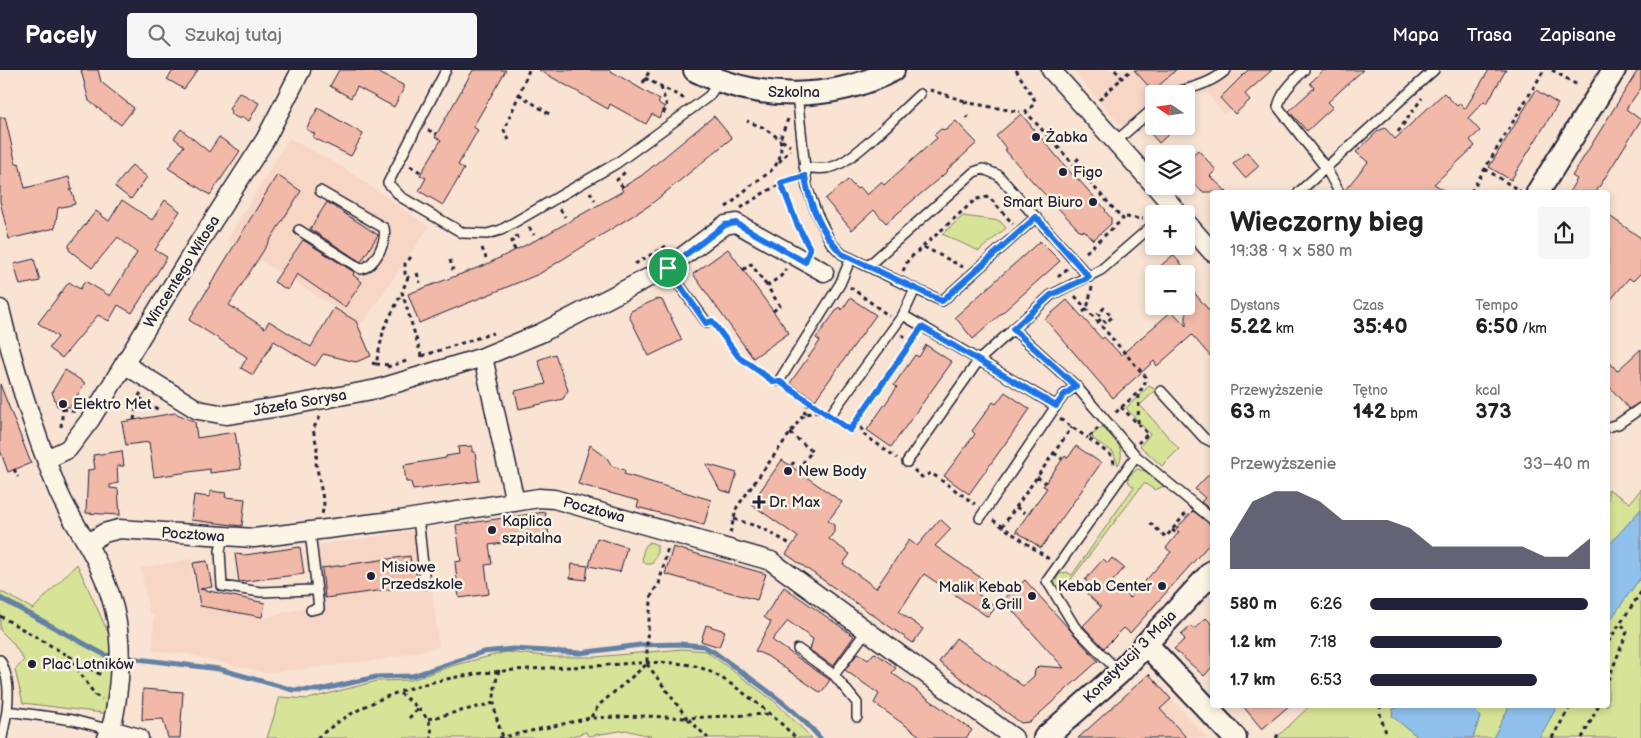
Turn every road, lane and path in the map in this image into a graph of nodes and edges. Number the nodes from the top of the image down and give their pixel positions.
1 (301, 70) edge
2 (446, 70) edge
3 (530, 70) edge
4 (650, 70) edge
5 (695, 70) edge
6 (892, 70) edge
7 (1016, 70) edge
8 (1051, 70) edge
9 (1115, 70) edge
10 (1226, 70) edge
11 (1304, 70) edge
12 (1434, 70) edge
13 (1544, 70) edge
14 (1552, 70) edge
15 (1614, 70) edge
16 (1130, 71) edge
17 (1426, 77) junction
18 (646, 78) junction
19 (1122, 78) junction
20 (719, 81) junction
21 (643, 82) dead end
22 (1579, 86) dead end
23 (661, 87) junction
24 (1195, 89) edge
25 (923, 91) joint
26 (519, 94) junction
27 (797, 94) junction
28 (1036, 102) dead end
29 (1097, 102) dead end
30 (1033, 105) dead end
31 (696, 106) junction
32 (1020, 112) dead end
33 (549, 114) dead end
34 (1145, 116) edge
35 (659, 120) dead end
36 (747, 121) dead end
37 (1398, 132) dead end
38 (509, 140) dead end
39 (1115, 142) junction
40 (792, 147) dead end
41 (1079, 158) dead end
42 (1076, 161) dead end
43 (779, 162) junction
44 (406, 164) dead end
45 (1326, 168) junction
46 (1485, 169) junction
47 (422, 172) dead end
48 (805, 172) junction
49 (623, 176) dead end
50 (1145, 176) edge
51 (781, 183) junction
52 (623, 187) dead end
53 (589, 190) dead end
54 (1301, 190) edge
55 (1338, 190) edge
56 (1472, 190) edge
57 (1525, 190) edge
58 (1530, 190) edge
59 (320, 191) dead end
60 (595, 200) dead end
61 (559, 207) dead end
62 (723, 210) dead end
63 (739, 211) dead end
64 (565, 217) dead end
65 (1036, 217) junction
66 (528, 225) dead end
67 (299, 230) dead end
68 (1020, 232) junction
69 (1145, 232) edge
70 (1195, 232) edge
71 (534, 234) dead end
72 (516, 239) dead end
73 (670, 244) dead end
74 (924, 246) junction
75 (482, 248) dead end
76 (515, 250) dead end
77 (1210, 250) edge
78 (411, 257) dead end
79 (486, 258) dead end
80 (851, 258) junction
81 (450, 260) dead end
82 (805, 262) junction
83 (1075, 262) junction
84 (868, 266) junction
85 (629, 267) dead end
86 (668, 268) junction
87 (453, 270) dead end
88 (743, 270) dead end
89 (824, 272) dead end
90 (417, 273) dead end
91 (970, 276) junction
92 (775, 280) dead end
93 (841, 281) junction
94 (898, 281) junction
95 (1053, 281) dead end
96 (1091, 281) junction
97 (420, 283) dead end
98 (767, 286) junction
99 (915, 289) junction
100 (402, 292) junction
101 (1077, 298) dead end
102 (0, 309) edge
103 (1087, 309) junction
104 (773, 311) dead end
105 (1083, 312) dead end
106 (1102, 318) junction
107 (900, 319) junction
108 (1098, 322) junction
109 (706, 323) joint
110 (922, 327) junction
111 (1013, 329) junction
112 (500, 331) dead end
113 (1111, 336) junction
114 (1107, 339) dead end
115 (422, 356) junction
116 (483, 357) junction
117 (979, 360) junction
118 (124, 364) junction
119 (391, 365) junction
120 (380, 370) dead end
121 (428, 375) junction
122 (779, 381) junction
123 (1076, 386) junction
124 (1161, 391) dead end
125 (1139, 392) junction
126 (138, 397) dead end
127 (332, 398) junction
128 (808, 401) junction
129 (63, 406) dead end
130 (1056, 406) junction
131 (159, 408) dead end
132 (1641, 408) edge
133 (804, 414) junction
134 (160, 415) dead end
135 (1112, 416) dead end
136 (834, 417) joint
137 (1059, 418) dead end
138 (134, 420) dead end
139 (1138, 425) dead end
140 (1101, 426) dead end
141 (1610, 426) edge
142 (61, 427) dead end
143 (1072, 427) junction
144 (790, 433) junction
145 (1088, 438) junction
146 (1210, 441) edge
147 (1054, 453) junction
148 (1136, 456) junction
149 (1062, 459) dead end
150 (46, 460) junction
151 (907, 462) dead end
152 (791, 466) dead end
153 (14, 469) dead end
154 (1112, 470) dead end
155 (18, 477) dead end
156 (1037, 477) junction
157 (1046, 483) dead end
158 (515, 502) junction
159 (1194, 504) junction
160 (1016, 507) junction
161 (1025, 513) dead end
162 (418, 517) junction
163 (1210, 517) edge
164 (322, 518) dead end
165 (980, 518) dead end
166 (734, 519) junction
167 (997, 523) dead end
168 (1150, 523) dead end
169 (1002, 527) junction
170 (1172, 530) junction
171 (310, 532) junction
172 (730, 532) dead end
173 (1178, 534) dead end
174 (777, 536) junction
175 (223, 537) junction
176 (773, 542) dead end
177 (88, 544) junction
178 (669, 544) dead end
179 (792, 545) dead end
180 (1058, 566) junction
181 (1210, 574) edge
182 (424, 584) dead end
183 (312, 590) dead end
184 (1641, 592) edge
185 (311, 610) dead end
186 (0, 616) edge
187 (1620, 622) junction
188 (866, 630) junction
189 (1610, 639) edge
190 (1146, 644) junction
191 (798, 649) dead end
192 (66, 652) junction
193 (0, 660) edge
194 (647, 664) junction
195 (499, 670) junction
196 (113, 673) junction
197 (1119, 673) junction
198 (834, 675) junction
199 (1610, 675) edge
200 (400, 693) junction
201 (116, 702) junction
202 (494, 702) junction
203 (1381, 708) edge
204 (1569, 708) edge
205 (1597, 708) edge
206 (418, 709) junction
207 (7, 711) junction
208 (769, 714) junction
209 (857, 717) dead end
210 (409, 718) dead end
211 (590, 718) junction
212 (687, 718) junction
213 (428, 719) junction
214 (1280, 731) dead end
215 (109, 734) edge
216 (2, 738) edge
217 (139, 738) edge
218 (317, 738) edge
219 (431, 738) edge
220 (501, 738) edge
221 (708, 738) edge
222 (796, 738) edge
223 (1014, 738) edge
224 (1045, 738) edge
225 (1236, 738) edge
226 (1276, 738) edge
227 (1386, 738) edge
228 (1552, 738) edge
229 (1582, 738) edge

1 - 118 street, Wincentego Witosa
2 - 31 lane
3 - 26 path
4 - 18 path
5 - 20 street, Szkolna
6 - 27 street, Szkolna
7 - 28 path
8 - 39 street
9 - 19 path
10 - 24 lane
11 - 45 lane
12 - 17 lane
13 - 46 path
14 - 22 path
15 - 58 street
16 - 19 path
17 - 37 path
17 - 45 lane
18 - 21 path
18 - 23 path
19 - 29 path
20 - 27 street, Szkolna
20 - 31 lane
23 - 31 path
23 - 35 path
25 - 32 path
25 - 48 lane
26 - 33 path
26 - 38 path
27 - 48 lane
30 - 83 path
34 - 39 lane
36 - 43 path
39 - 50 street
40 - 43 path
41 - 42 path
43 - 62 path
44 - 47 path
45 - 54 lane
45 - 55 lane
46 - 56 path
46 - 57 path
48 - 51 path
48 - 80 lane
49 - 52 path
51 - 63 path
51 - 82 path
53 - 60 path
59 - 67 lane
61 - 64 path
65 - 68 lane
65 - 83 lane
65 - 84 lane
66 - 71 path
68 - 74 path
68 - 91 lane
69 - 96 lane
70 - 77 street
72 - 76 path
73 - 85 path
74 - 91 path
74 - 94 path
75 - 79 path
78 - 100 path
80 - 84 lane
80 - 93 lane
81 - 87 path
82 - 86 street, Józefa Sorysa
82 - 89 street, Józefa Sorysa
83 - 95 path
83 - 96 lane
84 - 94 lane
86 - 109 lane
86 - 116 street, Józefa Sorysa
88 - 98 path
90 - 97 path
91 - 99 lane
92 - 98 path
93 - 107 path
93 - 122 lane
94 - 99 lane
96 - 103 path
96 - 111 lane
98 - 104 path
99 - 107 lane
100 - 115 path
100 - 119 path
101 - 103 path
102 - 150 street
103 - 105 path
103 - 108 path
106 - 106 path
106 - 108 path
107 - 110 lane
107 - 136 lane
108 - 113 path
109 - 122 path
110 - 117 lane
110 - 136 path
111 - 117 lane
111 - 123 lane
112 - 115 path
113 - 114 path
113 - 125 path
115 - 119 path
115 - 121 path
116 - 121 street, Józefa Sorysa
116 - 158 street
117 - 130 lane
117 - 151 lane
118 - 127 street, Józefa Sorysa
118 - 150 street, Wincentego Witosa
119 - 120 path
121 - 127 street, Józefa Sorysa
122 - 128 path
123 - 130 lane
123 - 148 lane
124 - 146 lane
125 - 135 path
125 - 139 path
126 - 138 path
127 - 164 path
128 - 133 path
128 - 133 path
129 - 142 path
130 - 165 lane
131 - 134 path
132 - 141 lane
133 - 144 path
137 - 143 path
140 - 145 path
143 - 145 path
143 - 147 path
144 - 152 path
144 - 166 path
145 - 154 path
147 - 149 path
147 - 156 path
148 - 159 lane
148 - 180 lane
150 - 177 street
153 - 155 path
156 - 157 path
156 - 160 path
158 - 162 street, Pocztowa
158 - 188 street, Pocztowa
159 - 163 lane
159 - 170 path
160 - 161 path
160 - 169 path
162 - 171 street, Pocztowa
162 - 182 lane
166 - 172 path
166 - 174 path
167 - 169 path
168 - 170 path
169 - 180 path
170 - 173 path
171 - 175 street, Pocztowa
171 - 185 lane
174 - 176 path
174 - 179 path
175 - 177 street, Pocztowa
175 - 183 lane
177 - 196 street
178 - 194 path
180 - 197 lane
181 - 190 street, Konstytucji 3 Maja
184 - 187 path
186 - 192 path
187 - 189 path
187 - 199 path
188 - 198 lane
188 - 223 street, Pocztowa
190 - 197 street, Konstytucji 3 Maja
190 - 225 street
191 - 198 lane
192 - 196 path
192 - 201 path
193 - 207 lane
194 - 195 path
194 - 208 path
194 - 211 path
194 - 212 path
195 - 200 path
195 - 202 path
196 - 201 street
197 - 224 street, Konstytucji 3 Maja
198 - 209 lane
200 - 206 path
200 - 218 path
201 - 215 street
202 - 213 path
202 - 220 path
203 - 227 path
204 - 228 path
205 - 229 path
206 - 210 path
206 - 213 path
207 - 215 lane
207 - 216 lane
208 - 212 path
208 - 222 path
211 - 212 path
211 - 220 path
212 - 221 path
213 - 219 path
214 - 226 path
215 - 217 street

